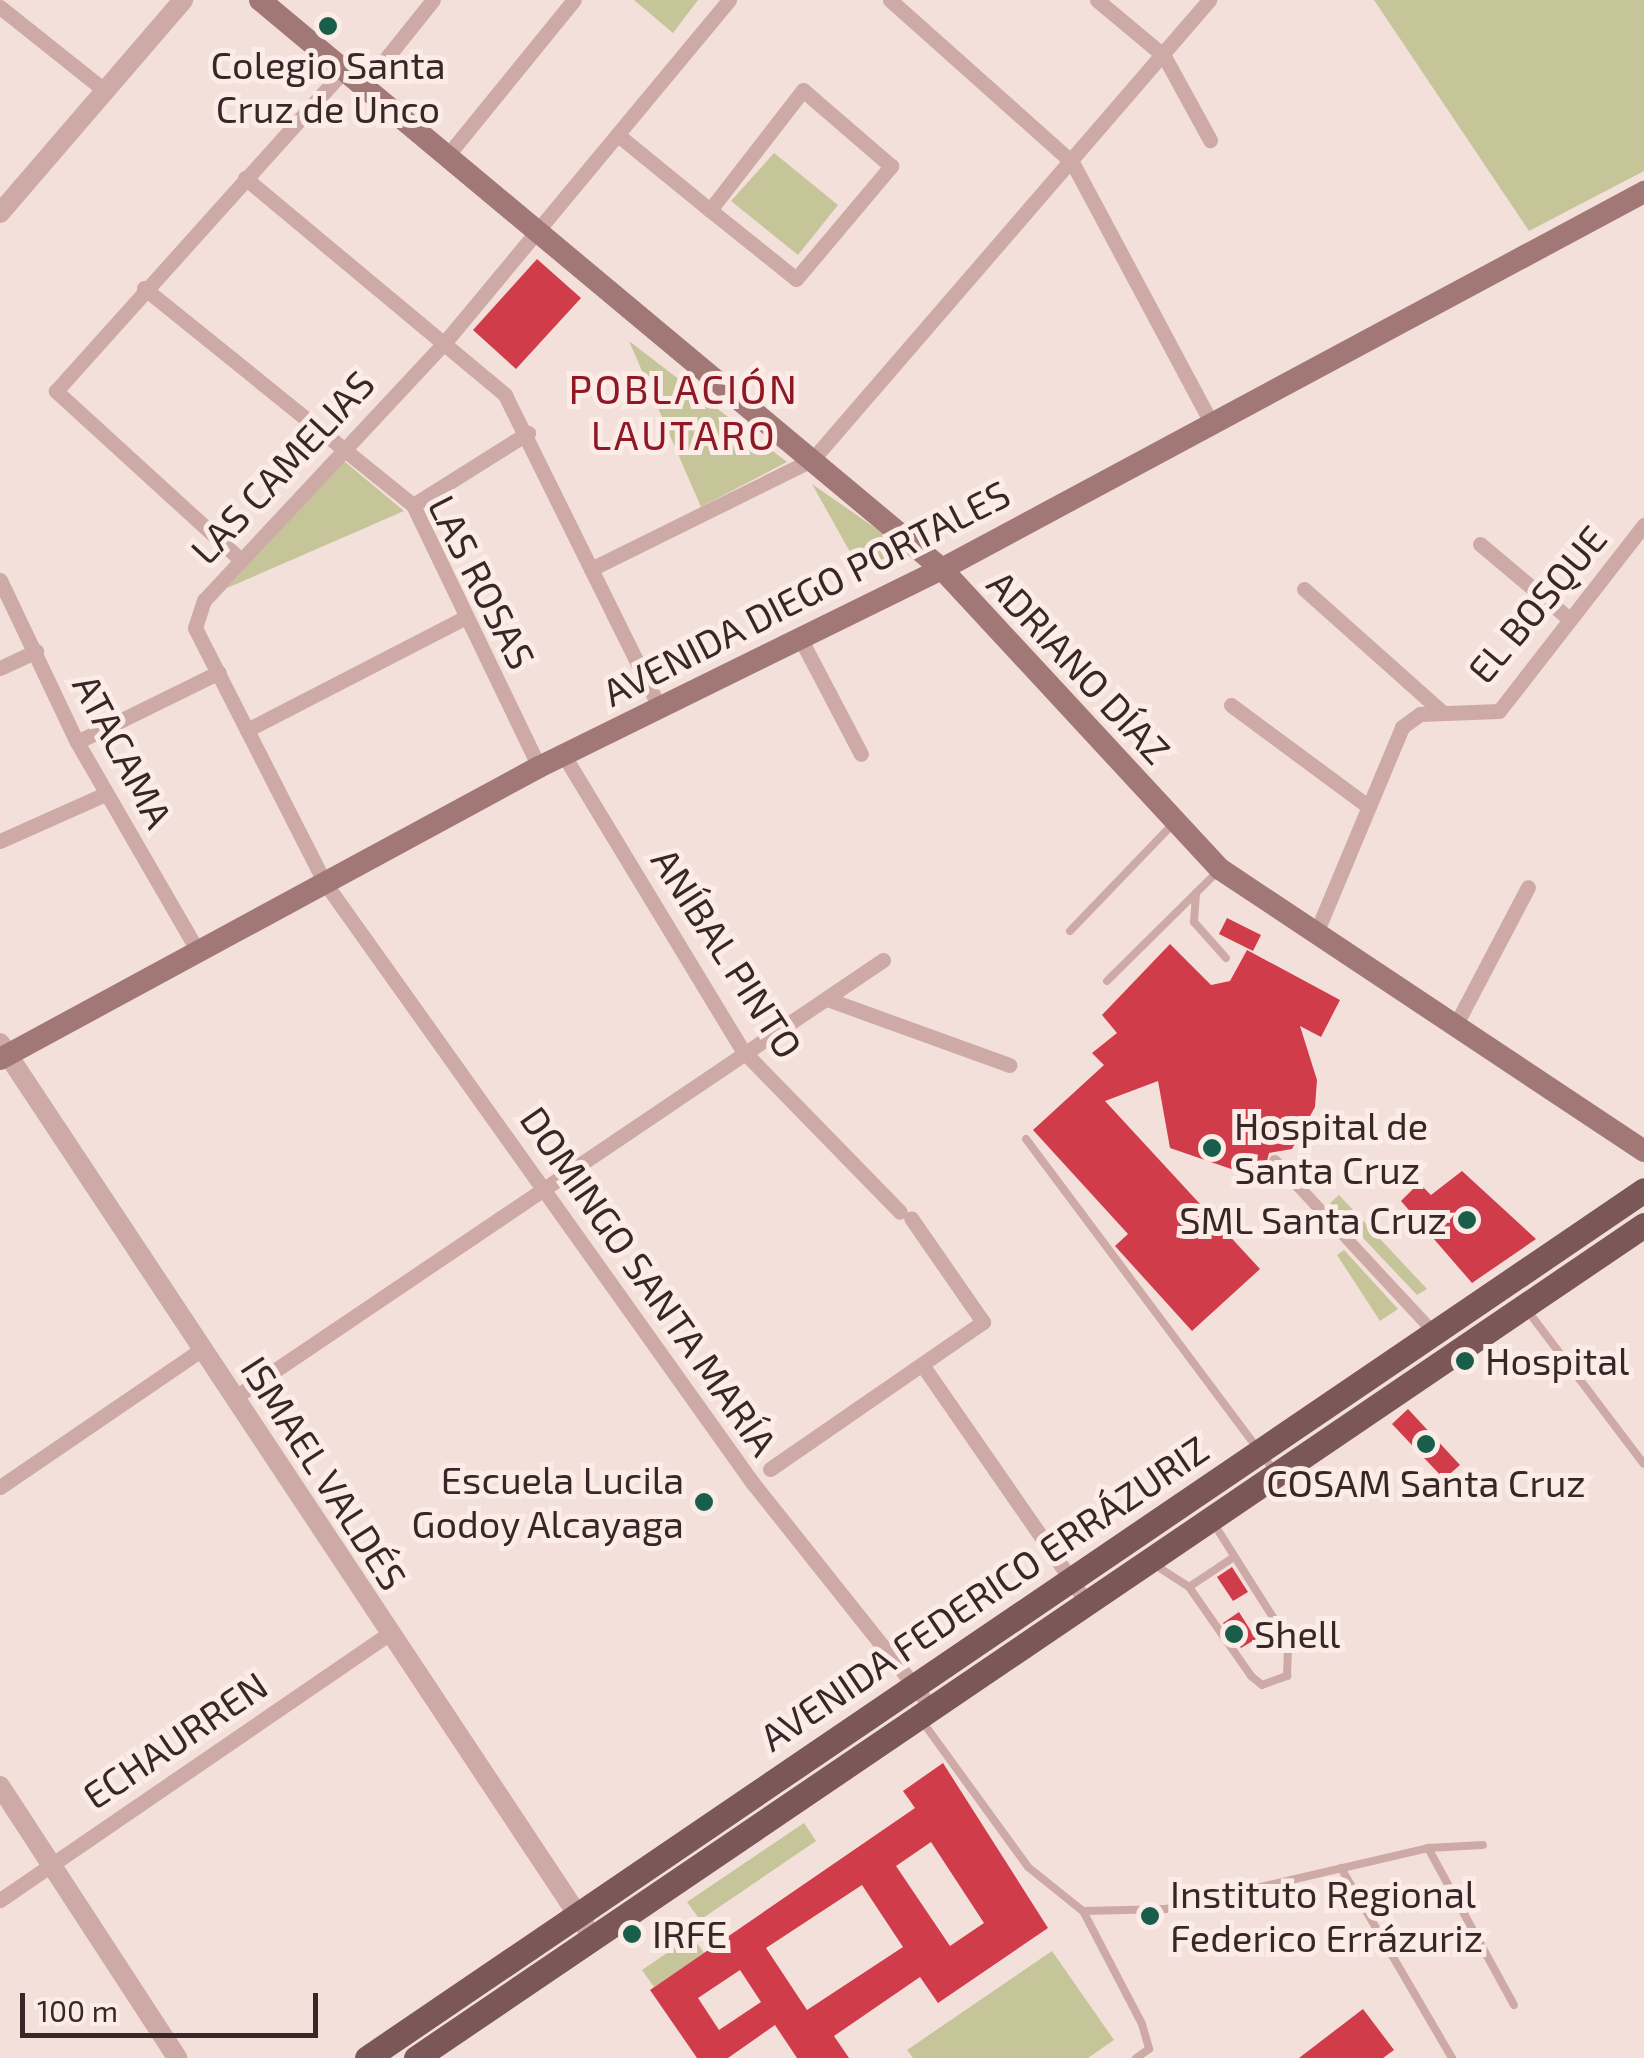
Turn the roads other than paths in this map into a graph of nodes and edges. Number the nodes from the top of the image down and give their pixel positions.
1 (184, 0) edge
2 (260, 0) edge
3 (433, 0) edge
4 (574, 0) edge
5 (729, 0) edge
6 (890, 0) edge
7 (1097, 0) edge
8 (1209, 0) edge
9 (0, 7) edge
10 (1164, 56) junction
11 (344, 70) junction
12 (364, 86) junction
13 (104, 90) junction
14 (618, 134) junction
15 (1210, 140) dead end
16 (447, 156) junction
17 (1072, 162) junction
18 (245, 178) junction
19 (1644, 192) edge
20 (710, 210) junction
21 (0, 213) edge
22 (538, 232) junction
23 (144, 288) junction
24 (445, 342) junction
25 (1211, 422) junction
26 (528, 433) junction
27 (343, 446) junction
28 (812, 460) junction
29 (413, 505) junction
30 (1644, 526) edge
31 (1480, 544) dead end
32 (241, 560) junction
33 (591, 568) junction
34 (942, 569) junction
35 (0, 580) edge
36 (1304, 589) dead end
37 (1567, 617) junction
38 (464, 618) junction
39 (799, 636) junction
40 (36, 652) junction
41 (0, 668) edge
42 (219, 672) junction
43 (658, 704) junction
44 (1231, 704) dead end
45 (1443, 712) junction
46 (248, 730) junction
47 (77, 742) junction
48 (564, 754) junction
49 (861, 754) dead end
50 (539, 766) junction
51 (105, 794) junction
52 (1366, 804) junction
53 (1175, 822) junction
54 (0, 841) edge
55 (1220, 869) junction
56 (324, 883) junction
57 (1528, 887) dead end
58 (1196, 893) junction
59 (1070, 931) dead end
60 (1316, 933) junction
61 (196, 948) junction
62 (1226, 958) dead end
63 (883, 960) dead end
64 (1106, 981) dead end
65 (827, 999) junction
66 (1454, 1028) junction
67 (742, 1050) junction
68 (2, 1053) edge
69 (1009, 1064) dead end
70 (1026, 1139) dead end
71 (1644, 1151) edge
72 (1275, 1161) dead end
73 (542, 1185) junction
74 (1644, 1190) edge
75 (1644, 1225) edge
76 (1524, 1306) junction
77 (1434, 1333) junction
78 (202, 1350) junction
79 (923, 1366) junction
80 (234, 1398) junction
81 (1262, 1450) junction
82 (1644, 1464) edge
83 (770, 1469) dead end
84 (1276, 1474) junction
85 (0, 1487) edge
86 (1211, 1519) junction
87 (1234, 1556) junction
88 (1149, 1561) junction
89 (1071, 1579) junction
90 (1189, 1587) junction
91 (1087, 1603) junction
92 (388, 1634) junction
93 (915, 1686) junction
94 (926, 1712) junction
95 (0, 1786) edge
96 (1483, 1844) dead end
97 (1428, 1848) junction
98 (52, 1864) junction
99 (1341, 1868) junction
100 (0, 1900) edge
101 (1084, 1910) junction
102 (578, 1914) junction
103 (594, 1938) junction
104 (1514, 2004) dead end
105 (1149, 2050) junction
106 (177, 2058) edge
107 (366, 2058) edge
108 (416, 2058) edge
109 (1136, 2058) edge
110 (1157, 2058) edge
111 (1452, 2058) edge

1 - 13 street
2 - 11 main road, ADRIANO DÍAZ
3 - 12 street
4 - 16 street
5 - 14 street, LAS CAMELIAS
6 - 17 street
7 - 10 street
8 - 10 street
9 - 13 street
10 - 15 street
10 - 17 street
11 - 12 main road, ADRIANO DÍAZ
11 - 18 street
12 - 16 main road, ADRIANO DÍAZ
13 - 21 street
14 - 20 street
14 - 22 street, LAS CAMELIAS
16 - 22 main road, ADRIANO DÍAZ
17 - 25 street
17 - 28 street
18 - 23 street
18 - 24 street
19 - 25 main road, AVENIDA DIEGO PORTALES
20 - 20 street
22 - 24 street, LAS CAMELIAS
22 - 28 main road, ADRIANO DÍAZ
23 - 27 street, LAS ROSAS
23 - 32 street
24 - 26 street
24 - 27 street, LAS CAMELIAS
25 - 34 main road, AVENIDA DIEGO PORTALES
26 - 29 street
26 - 33 street
27 - 29 street, LAS ROSAS
27 - 32 street, LAS CAMELIAS
28 - 33 street
28 - 34 main road, ADRIANO DÍAZ
29 - 38 street, LAS ROSAS
30 - 37 street, EL BOSQUE
31 - 37 street
32 - 42 street, LAS CAMELIAS
33 - 43 street
34 - 39 main road, AVENIDA DIEGO PORTALES
34 - 53 main road, ADRIANO DÍAZ
35 - 40 street, ATACAMA
36 - 45 street
37 - 45 street, EL BOSQUE
38 - 46 street
38 - 50 street, LAS ROSAS
39 - 43 main road, AVENIDA DIEGO PORTALES
39 - 49 street
40 - 41 street
40 - 47 street, ATACAMA
42 - 46 street, LAS CAMELIAS
42 - 47 street
43 - 48 main road, AVENIDA DIEGO PORTALES
44 - 52 street
45 - 52 street, EL BOSQUE
46 - 56 street, LAS CAMELIAS
47 - 51 street, ATACAMA
48 - 50 main road, AVENIDA DIEGO PORTALES
48 - 67 street, ANÍBAL PINTO
50 - 56 main road, AVENIDA DIEGO PORTALES
51 - 54 street
51 - 61 street, ATACAMA
52 - 60 street, EL BOSQUE
53 - 55 main road, ADRIANO DÍAZ
53 - 59 lane
55 - 58 lane
55 - 60 main road, ADRIANO DÍAZ
56 - 61 main road, AVENIDA DIEGO PORTALES
56 - 73 street, DOMINGO SANTA MARÍA
57 - 66 street
58 - 62 lane
58 - 64 lane
60 - 66 main road, ADRIANO DÍAZ
61 - 68 main road, AVENIDA DIEGO PORTALES
63 - 65 street
65 - 67 street
65 - 69 street
66 - 71 main road, ADRIANO DÍAZ
67 - 73 street
67 - 79 street, ANÍBAL PINTO
68 - 78 street, ISMAEL VALDÉS
70 - 81 lane
72 - 77 street
73 - 80 street
73 - 93 street, DOMINGO SANTA MARÍA
74 - 77 main road, AVENIDA FEDERICO ERRÁZURIZ
75 - 76 main road, AVENIDA FEDERICO ERRÁZURIZ
76 - 82 lane
76 - 84 main road, AVENIDA FEDERICO ERRÁZURIZ
77 - 81 main road, AVENIDA FEDERICO ERRÁZURIZ
78 - 80 street, ISMAEL VALDÉS
78 - 85 street
79 - 83 street
79 - 89 street
80 - 92 street, ISMAEL VALDÉS
81 - 84 lane
81 - 89 main road, AVENIDA FEDERICO ERRÁZURIZ
84 - 86 main road, AVENIDA FEDERICO ERRÁZURIZ
86 - 87 lane
86 - 88 main road, AVENIDA FEDERICO ERRÁZURIZ
87 - 90 lane
87 - 90 lane
88 - 90 lane
88 - 91 main road, AVENIDA FEDERICO ERRÁZURIZ
89 - 91 street
89 - 93 main road, AVENIDA FEDERICO ERRÁZURIZ
91 - 94 main road, AVENIDA FEDERICO ERRÁZURIZ
92 - 98 street, ECHAURREN
92 - 102 street, ISMAEL VALDÉS
93 - 94 street, DOMINGO SANTA MARÍA
93 - 102 main road, AVENIDA FEDERICO ERRÁZURIZ
94 - 101 lane
94 - 103 main road, AVENIDA FEDERICO ERRÁZURIZ
95 - 98 street
96 - 97 lane
97 - 99 lane
97 - 104 lane
98 - 100 street, ECHAURREN
98 - 106 street
99 - 101 lane
99 - 111 lane
101 - 105 lane
102 - 103 street, ISMAEL VALDÉS
102 - 107 main road, AVENIDA FEDERICO ERRÁZURIZ
103 - 108 main road, AVENIDA FEDERICO ERRÁZURIZ
105 - 109 lane
105 - 110 lane

